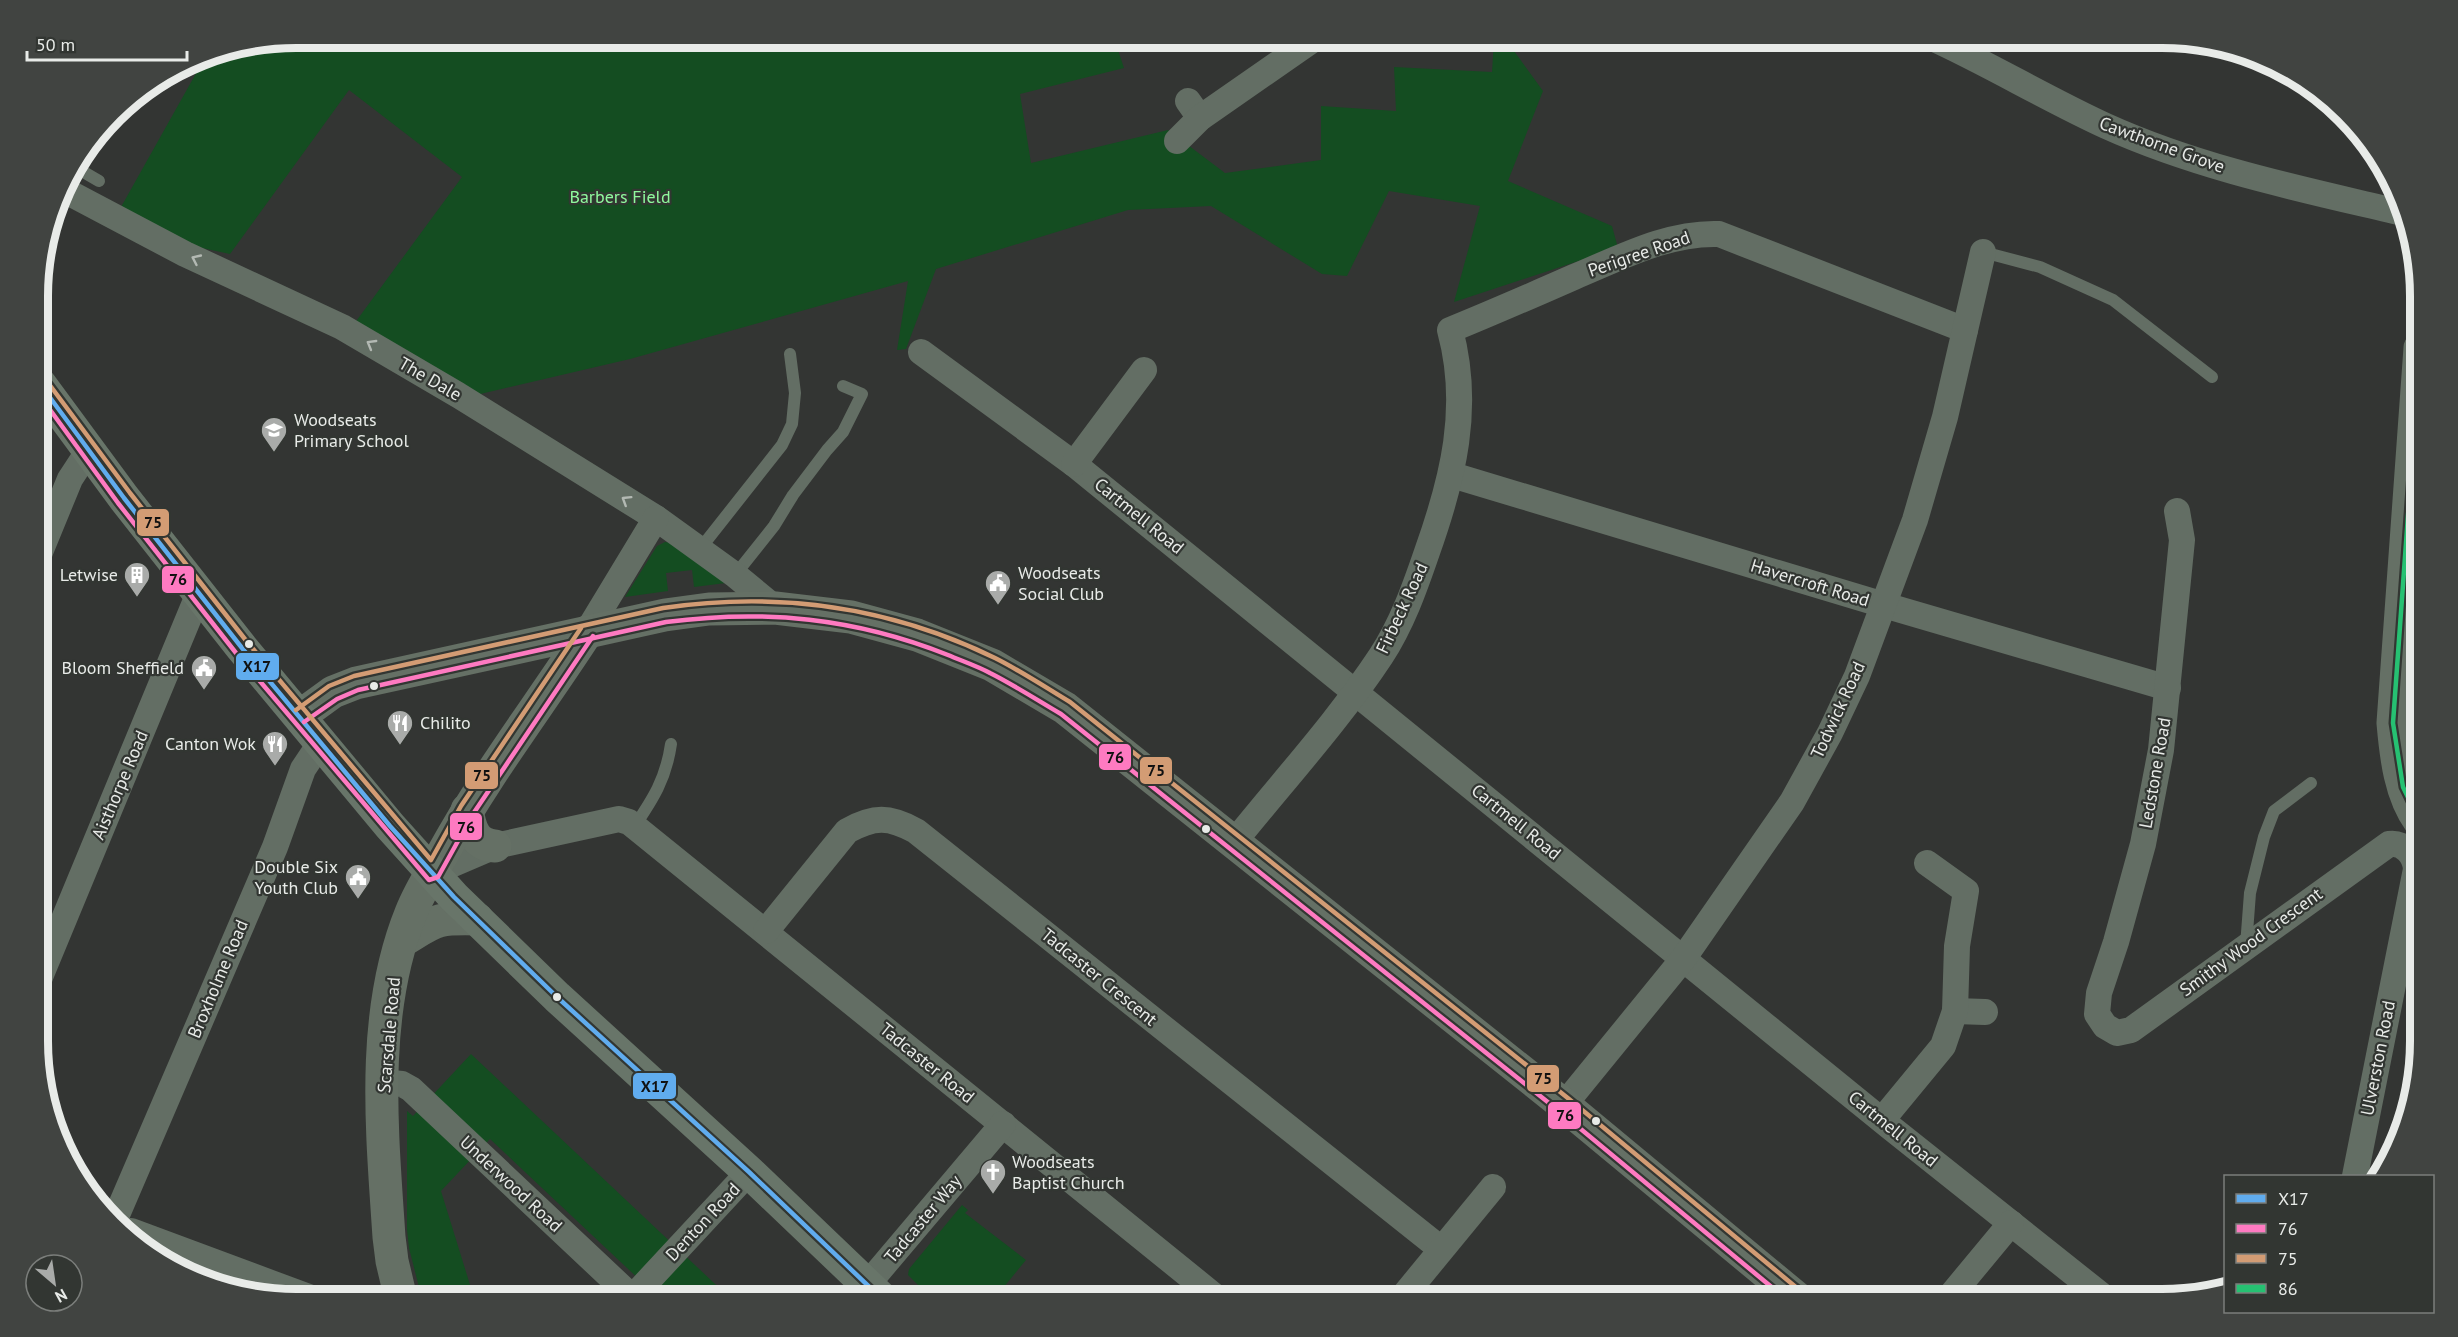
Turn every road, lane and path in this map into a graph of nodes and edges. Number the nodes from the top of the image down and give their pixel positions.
1 (1298, 48) edge
2 (1952, 48) edge
3 (1177, 141) dead end
4 (82, 171) edge
5 (99, 181) dead end
6 (71, 193) edge
7 (2395, 211) edge
8 (1983, 252) joint
9 (1450, 330) joint
10 (1965, 330) junction
11 (921, 352) dead end
12 (790, 354) dead end
13 (1144, 370) dead end
14 (2212, 377) dead end
15 (843, 386) dead end
16 (48, 395) edge
17 (89, 450) junction
18 (1074, 464) junction
19 (1452, 475) junction
20 (2410, 487) edge
21 (2177, 511) dead end
22 (656, 518) junction
23 (48, 533) edge
24 (700, 549) junction
25 (735, 575) junction
26 (199, 593) junction
27 (1884, 605) junction
28 (775, 608) junction
29 (587, 632) junction
30 (2168, 688) junction
31 (1356, 691) junction
32 (300, 716) junction
33 (321, 742) junction
34 (670, 744) dead end
35 (2311, 783) dead end
36 (467, 810) junction
37 (634, 827) junction
38 (2408, 833) edge
39 (1235, 841) junction
40 (495, 846) junction
41 (2410, 854) edge
42 (1927, 863) dead end
43 (432, 873) junction
44 (2410, 899) edge
45 (477, 919) junction
46 (766, 931) junction
47 (402, 941) junction
48 (2246, 947) junction
49 (48, 958) edge
50 (1683, 959) junction
51 (1954, 1011) junction
52 (1985, 1012) dead end
53 (2105, 1026) joint
54 (382, 1082) junction
55 (1564, 1105) junction
56 (1882, 1120) junction
57 (1003, 1125) junction
58 (749, 1172) junction
59 (2355, 1175) edge
60 (1493, 1187) dead end
61 (118, 1213) edge
62 (2011, 1222) junction
63 (142, 1235) edge
64 (1441, 1249) junction
65 (285, 1288) edge
66 (399, 1289) edge
67 (622, 1289) edge
68 (642, 1289) edge
69 (870, 1289) edge
70 (877, 1289) edge
71 (1206, 1289) edge
72 (1409, 1289) edge
73 (1786, 1289) edge
74 (1956, 1289) edge
75 (2094, 1289) edge

1 - 3 street
2 - 7 street, Cawthorne Grove
4 - 5 lane
22 -> 6 street, The Dale
8 - 10 street, Todwick Road
8 - 14 lane
9 - 10 street, Perigree Road
9 - 19 street, Firbeck Road
10 - 27 street, Todwick Road
11 - 18 street, Cartmell Road
12 - 24 lane
13 - 18 street
15 - 25 lane
16 - 17 highway
17 - 23 street
17 - 26 highway
18 - 31 street, Cartmell Road
19 - 27 street, Havercroft Road
19 - 31 street, Firbeck Road
20 - 38 street
21 - 30 street, Ledstone Road
22 - 24 street, The Dale
22 - 29 street, Scarsdale Road
24 - 25 street, The Dale
25 - 28 street, The Dale
26 - 32 highway
26 - 49 street, Aisthorpe Road
27 - 30 street, Havercroft Road
27 - 50 street, Todwick Road
28 - 29 street
28 - 39 street
29 - 32 street
29 - 36 street, Scarsdale Road
30 - 53 street, Ledstone Road
31 - 39 street, Firbeck Road
31 - 50 street, Cartmell Road
32 - 33 highway
33 - 43 highway
33 - 61 street, Broxholme Road
34 - 37 lane
35 - 48 lane
36 - 40 street
36 - 43 street, Scarsdale Road
37 - 40 street, Tadcaster Road
37 - 46 street, Tadcaster Road
38 - 41 street, Ulverston Road
38 - 48 street, Smithy Wood Crescent
39 - 55 street
40 - 43 street, Tadcaster Road
42 - 51 street
43 - 45 highway
43 - 47 street, Scarsdale Road
44 - 59 street, Ulverston Road
45 - 47 street
45 - 58 highway
46 - 57 street, Tadcaster Road
46 - 64 street, Tadcaster Crescent
47 - 54 street, Scarsdale Road
48 - 53 street, Smithy Wood Crescent
50 - 55 street, Todwick Road
50 - 56 street, Cartmell Road
51 - 52 street
51 - 56 street
54 - 66 street, Scarsdale Road
54 - 67 street, Underwood Road
55 - 73 street
56 - 62 street, Cartmell Road
57 - 70 street, Tadcaster Way
57 - 71 street, Tadcaster Road
58 - 68 street, Denton Road
58 - 69 highway
60 - 64 street
62 - 74 street
62 - 75 street, Cartmell Road
63 - 65 street
64 - 72 street

